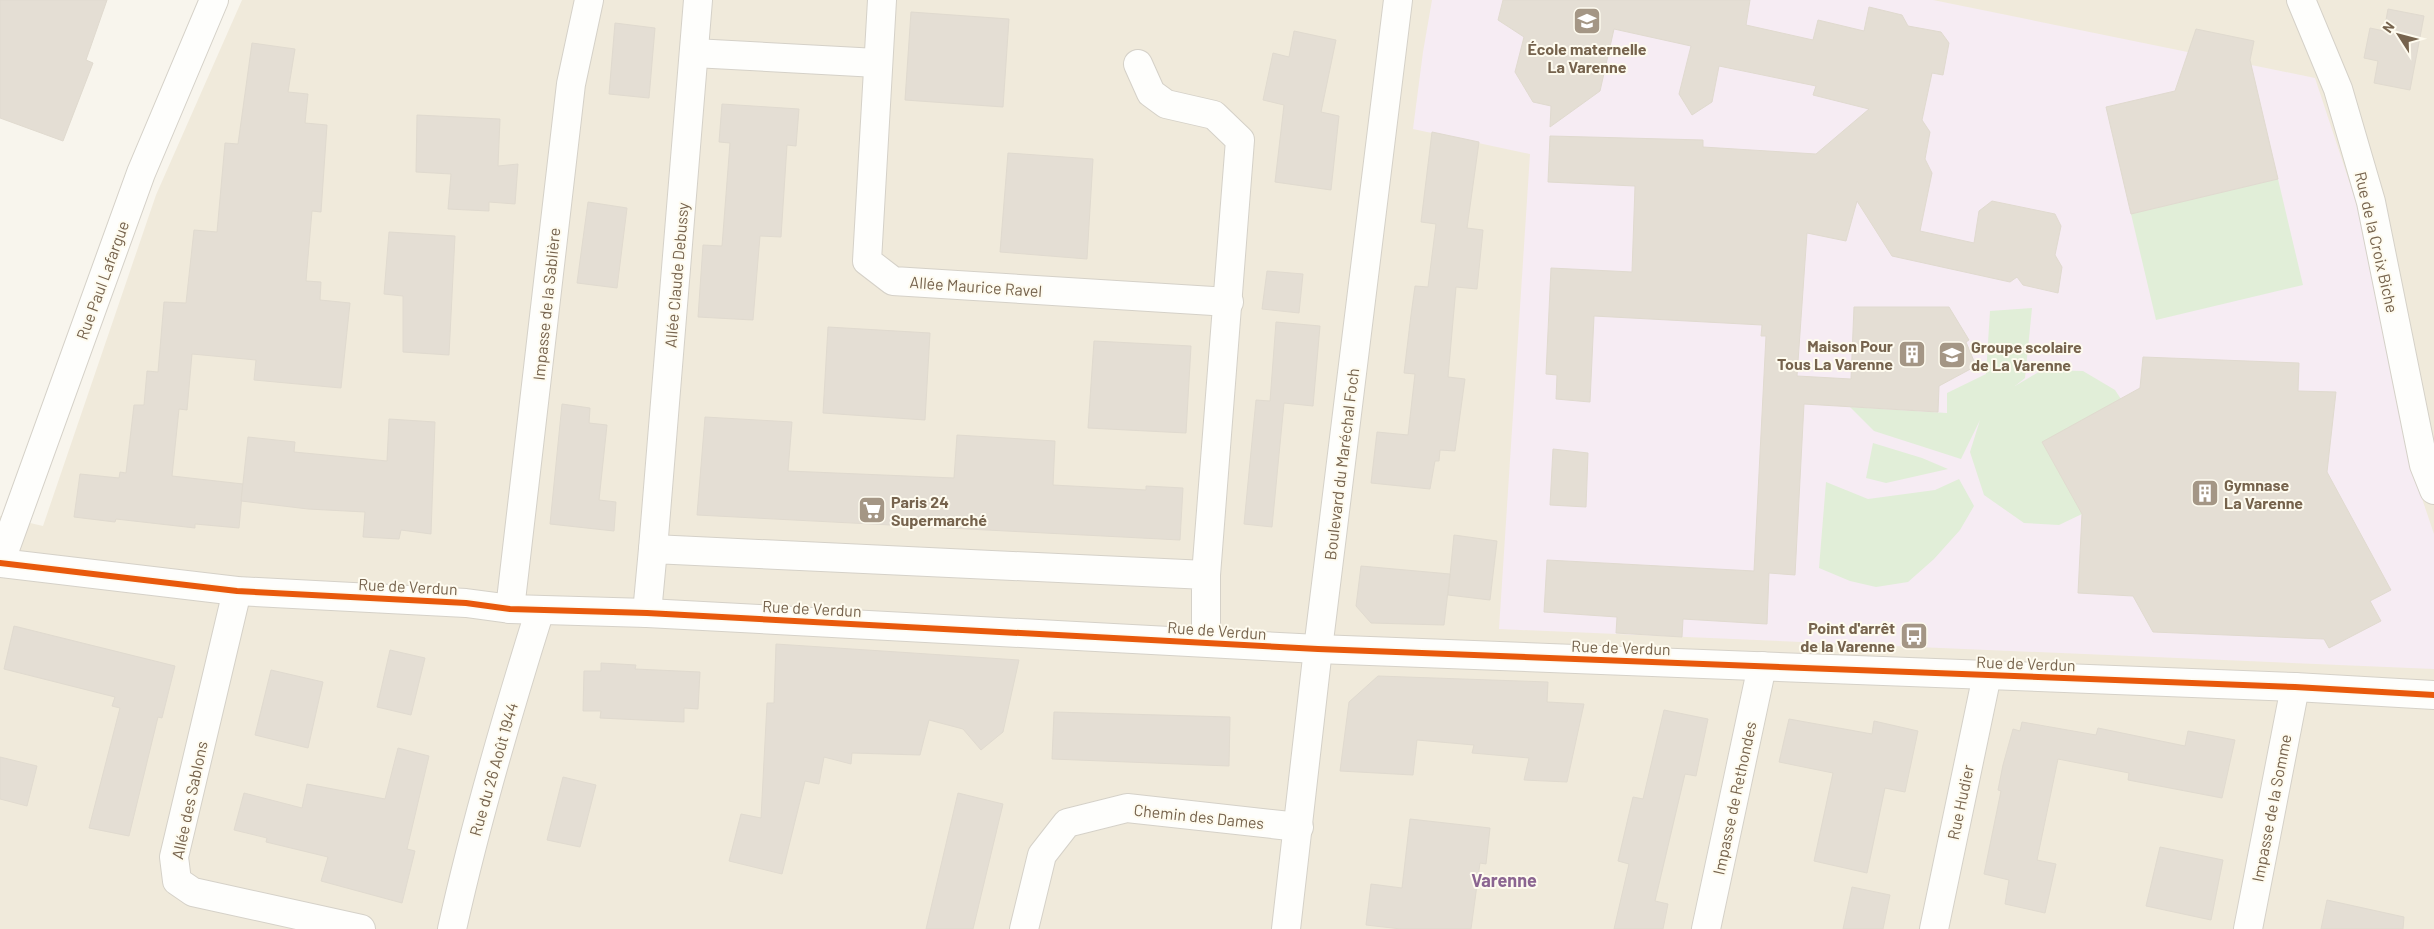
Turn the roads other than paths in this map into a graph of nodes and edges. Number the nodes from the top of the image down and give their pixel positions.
1 (214, 0) edge
2 (589, 0) edge
3 (698, 0) edge
4 (882, 0) edge
5 (1398, 0) edge
6 (2301, 0) edge
7 (694, 52) junction
8 (877, 63) junction
9 (1138, 64) dead end
10 (1229, 302) junction
11 (2434, 490) edge
12 (654, 549) junction
13 (0, 563) edge
14 (1206, 575) junction
15 (237, 591) junction
16 (510, 609) junction
17 (540, 610) junction
18 (647, 614) junction
19 (1206, 642) junction
20 (1318, 649) junction
21 (1762, 666) junction
22 (1987, 675) junction
23 (2294, 687) junction
24 (2434, 695) edge
25 (1299, 827) junction
26 (361, 929) edge
27 (452, 929) edge
28 (1024, 929) edge
29 (1286, 929) edge
30 (1706, 929) edge
31 (1934, 929) edge
32 (2248, 929) edge

1 - 13 street, Rue Paul Lafargue
2 - 16 street, Impasse de la Sablière
3 - 7 street, Allée Claude Debussy
4 - 8 street, Allée Maurice Ravel
5 - 20 street, Boulevard du Maréchal Foch
6 - 11 street, Rue de la Croix Biche
7 - 8 street
7 - 12 street, Allée Claude Debussy
8 - 10 street, Allée Maurice Ravel
9 - 10 street
10 - 14 street
12 - 14 street
12 - 18 street
13 - 15 street, Rue de Verdun
14 - 19 street, Rue de Verdun
15 - 16 street, Rue de Verdun
15 - 26 street, Allée des Sablons
16 - 17 street, Rue de Verdun
17 - 18 street, Rue de Verdun
17 - 27 street, Rue du 26 Août 1944
18 - 19 street, Rue de Verdun
19 - 20 street, Rue de Verdun
20 - 21 street, Rue de Verdun
20 - 25 street, Boulevard du Maréchal Foch
21 - 22 street, Rue de Verdun
21 - 30 street, Impasse de Rethondes
22 - 23 street, Rue de Verdun
22 - 31 street, Rue Hudier
23 - 24 street, Rue de Verdun
23 - 32 street, Impasse de la Somme
25 - 28 street, Chemin des Dames
25 - 29 street, Boulevard du Maréchal Foch

